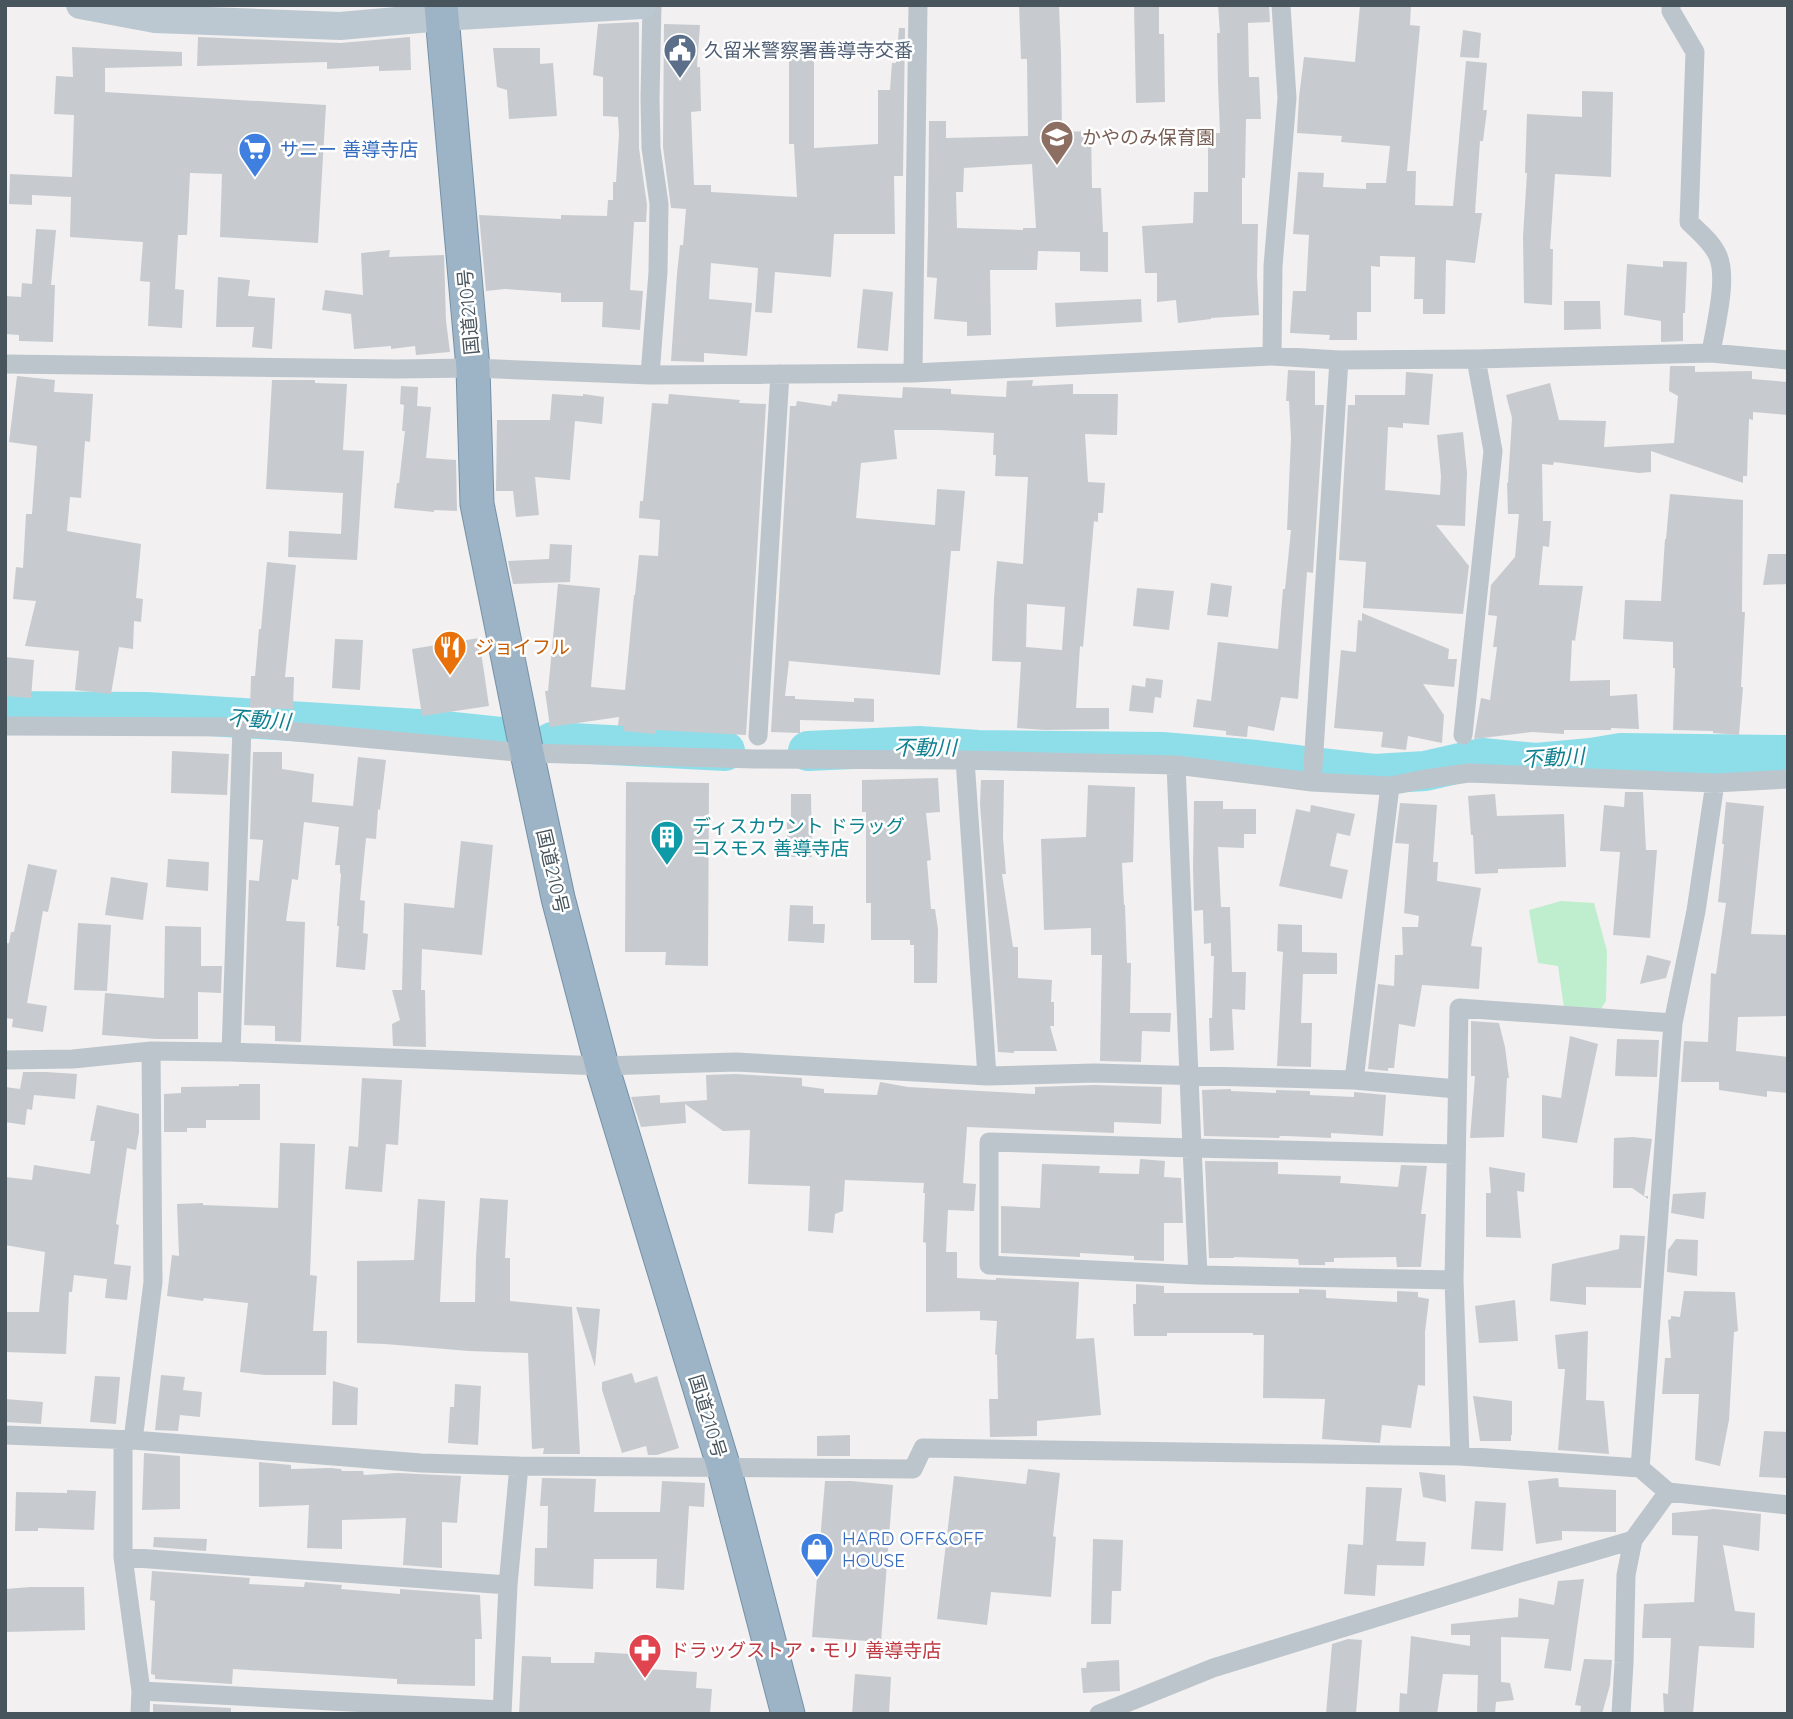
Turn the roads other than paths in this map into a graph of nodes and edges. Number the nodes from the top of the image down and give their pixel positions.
1 (80, 5) edge
2 (642, 5) edge
3 (652, 5) edge
4 (918, 5) edge
5 (1281, 5) edge
6 (1671, 5) edge
7 (441, 11) edge
8 (1711, 353) junction
9 (1272, 356) junction
10 (1476, 359) junction
11 (1788, 359) edge
12 (1339, 360) junction
13 (5, 364) edge
14 (473, 368) junction
15 (913, 373) junction
16 (780, 374) junction
17 (650, 375) junction
18 (5, 726) edge
19 (242, 727) junction
20 (1463, 735) dead end
21 (758, 736) dead end
22 (527, 753) junction
23 (965, 760) junction
24 (1176, 765) junction
25 (1788, 779) edge
26 (1312, 782) junction
27 (1715, 783) junction
28 (1390, 786) junction
29 (1673, 1023) junction
30 (151, 1051) junction
31 (231, 1052) junction
32 (5, 1060) edge
33 (602, 1066) junction
34 (1189, 1075) junction
35 (987, 1076) junction
36 (1354, 1080) junction
37 (1457, 1089) junction
38 (1192, 1148) junction
39 (1456, 1154) junction
40 (1198, 1275) junction
41 (1454, 1280) junction
42 (5, 1435) edge
43 (128, 1440) junction
44 (1460, 1456) junction
45 (519, 1466) junction
46 (724, 1468) junction
47 (1640, 1468) junction
48 (1668, 1492) junction
49 (1788, 1505) edge
50 (1633, 1540) junction
51 (123, 1558) junction
52 (508, 1585) junction
53 (141, 1691) junction
54 (502, 1712) edge
55 (140, 1714) edge
56 (788, 1714) edge
57 (1099, 1714) edge
58 (1620, 1714) edge

1 - 7 main road
2 - 7 main road
3 - 17 street
4 - 15 street
5 - 9 street
6 - 8 street
7 - 14 highway, 国道210号
8 - 10 street
8 - 11 street
9 - 12 street
9 - 15 street
10 - 12 street
10 - 20 street
12 - 26 street
13 - 14 street
14 - 17 street
14 - 22 highway, 国道210号
15 - 16 street
16 - 17 street
16 - 21 street
18 - 19 street
19 - 22 street
19 - 31 street
22 - 23 street
22 - 33 highway, 国道210号
23 - 24 street
23 - 35 street
24 - 26 street
24 - 34 street
25 - 27 street
26 - 28 street
27 - 28 street
27 - 29 street
28 - 36 street
29 - 37 street
29 - 47 street
30 - 31 street
30 - 32 street
30 - 43 street
31 - 33 street
33 - 35 street
33 - 46 highway, 国道210号
34 - 35 street
34 - 36 street
34 - 38 street
36 - 37 street
37 - 39 street
38 - 39 street
38 - 40 street
38 - 40 street
39 - 41 street
40 - 41 street
41 - 44 street
42 - 43 street
43 - 45 street
43 - 51 street
44 - 46 street
44 - 47 street
45 - 46 street
45 - 52 street
46 - 56 highway, 国道210号
47 - 48 street
48 - 49 street
48 - 50 street
50 - 57 street
50 - 58 street
51 - 52 street
51 - 53 street
52 - 54 street
53 - 54 street
53 - 55 street

